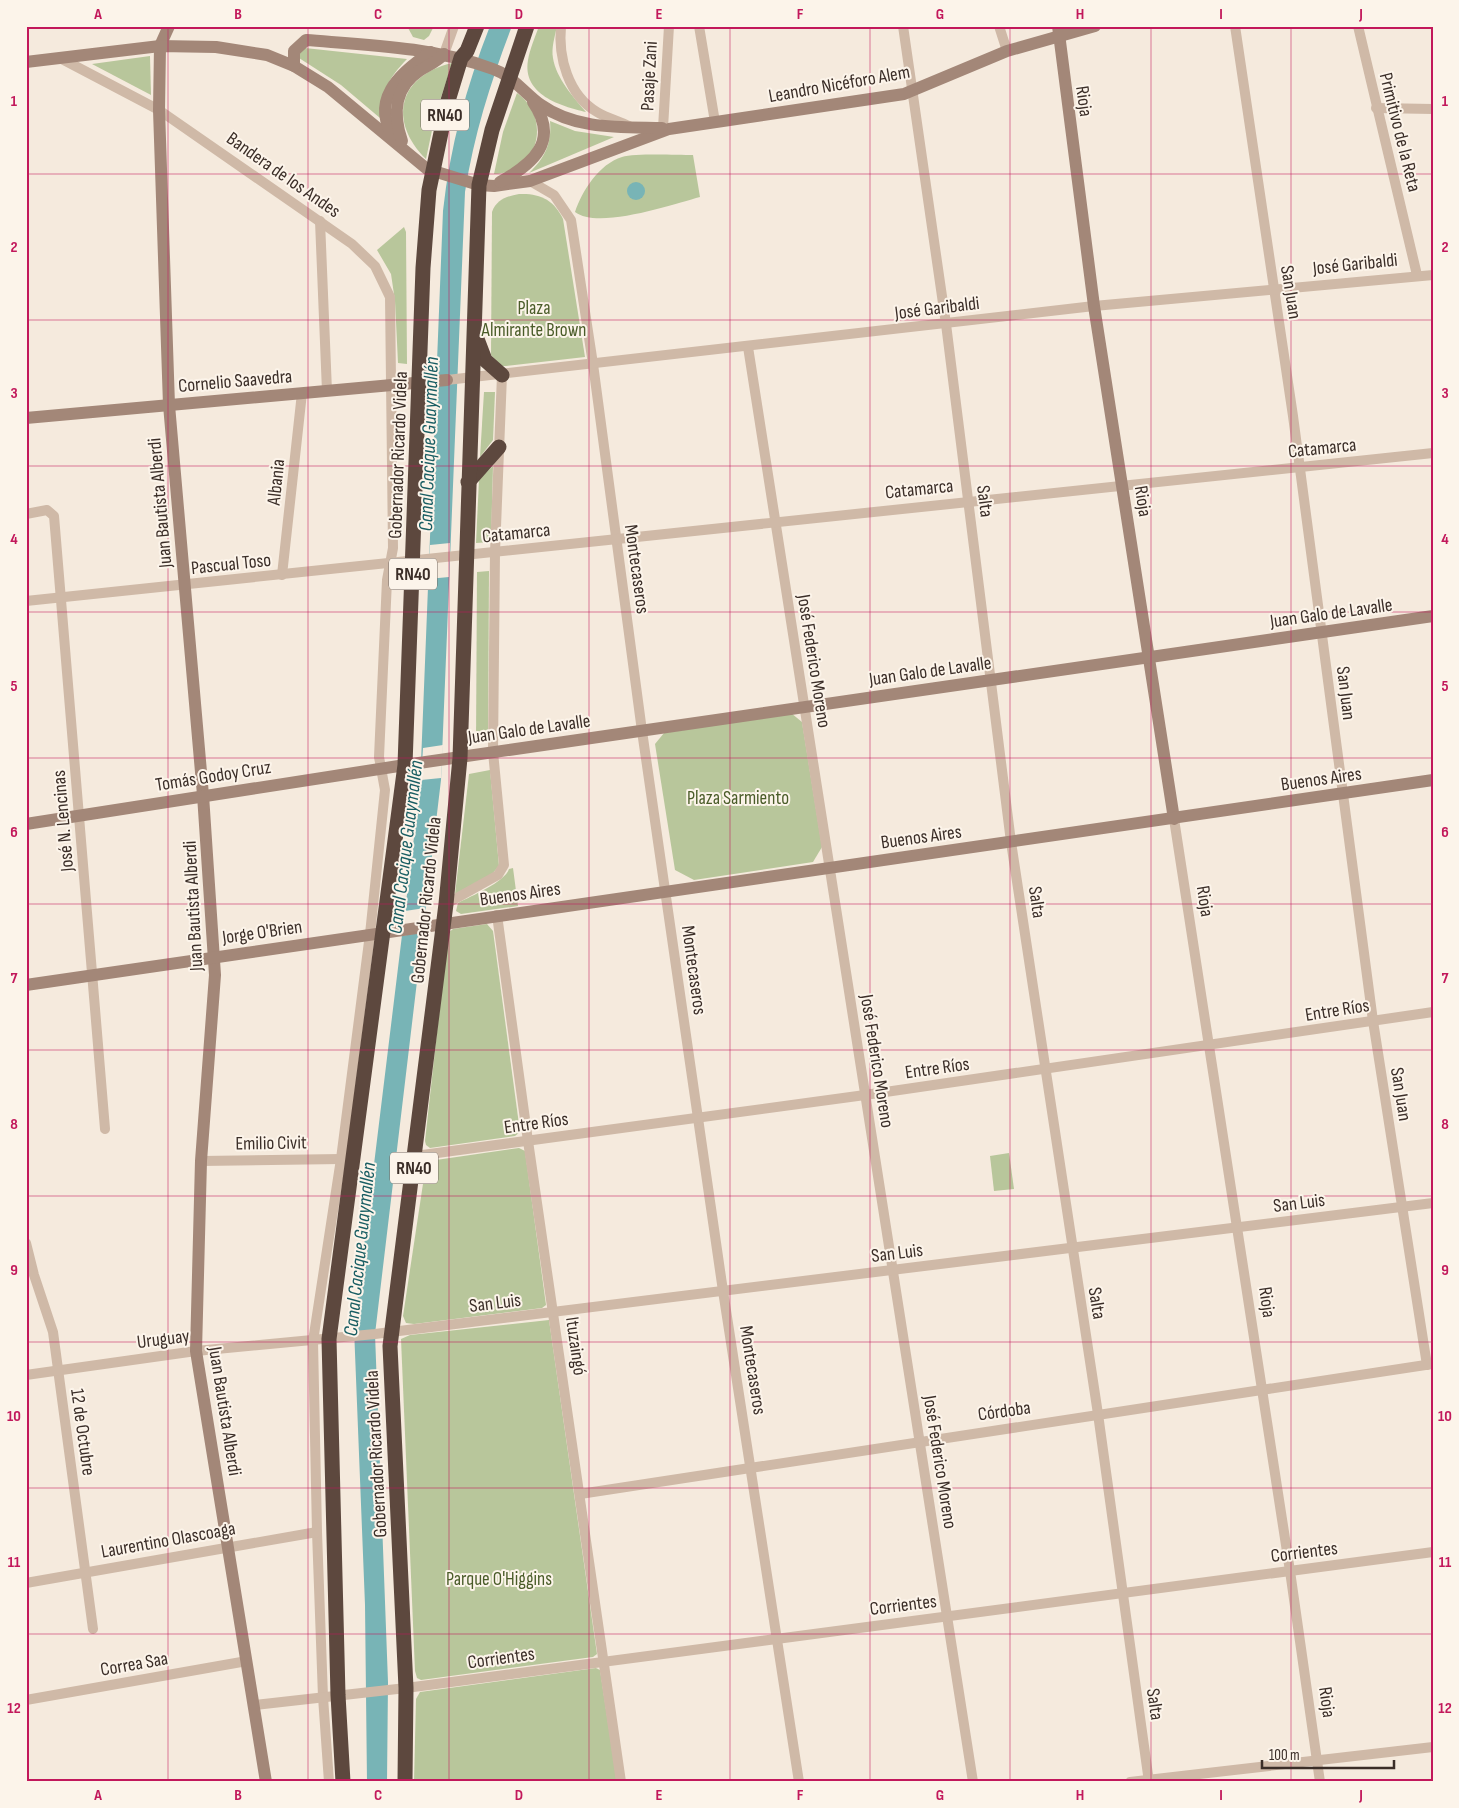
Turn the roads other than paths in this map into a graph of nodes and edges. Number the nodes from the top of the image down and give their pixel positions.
1 (169, 26) edge
2 (454, 26) edge
3 (466, 26) edge
4 (477, 26) edge
5 (527, 26) edge
6 (561, 26) edge
7 (669, 26) edge
8 (699, 26) edge
9 (903, 26) edge
10 (999, 26) edge
11 (1095, 26) edge
12 (1235, 26) edge
13 (1358, 26) edge
14 (1058, 31) edge
15 (160, 46) junction
16 (1007, 51) junction
17 (431, 52) junction
18 (444, 54) junction
19 (60, 58) junction
20 (26, 62) edge
21 (480, 64) junction
22 (294, 66) junction
23 (509, 76) junction
24 (525, 91) junction
25 (912, 91) junction
26 (1376, 108) junction
27 (1433, 109) edge
28 (159, 110) junction
29 (715, 122) junction
30 (632, 127) junction
31 (666, 128) junction
32 (407, 155) junction
33 (463, 180) junction
34 (530, 181) junction
35 (320, 221) junction
36 (1418, 275) junction
37 (1433, 275) edge
38 (1273, 289) junction
39 (1094, 306) junction
40 (946, 324) junction
41 (474, 328) junction
42 (748, 347) junction
43 (593, 364) junction
44 (502, 375) junction
45 (472, 378) junction
46 (440, 381) junction
47 (392, 386) junction
48 (327, 391) junction
49 (302, 393) junction
50 (169, 405) junction
51 (26, 418) edge
52 (499, 447) junction
53 (1433, 453) edge
54 (1300, 466) junction
55 (468, 482) junction
56 (1123, 485) junction
57 (968, 500) junction
58 (26, 514) edge
59 (775, 521) junction
60 (616, 538) junction
61 (495, 552) junction
62 (466, 556) junction
63 (439, 559) joint
64 (413, 562) junction
65 (389, 565) junction
66 (282, 575) junction
67 (185, 585) junction
68 (61, 597) junction
69 (26, 601) edge
70 (1433, 616) edge
71 (1322, 632) junction
72 (1150, 657) junction
73 (992, 680) junction
74 (804, 707) junction
75 (642, 731) junction
76 (493, 752) junction
77 (460, 758) junction
78 (405, 765) junction
79 (381, 769) junction
80 (1433, 780) edge
81 (1342, 794) junction
82 (204, 795) junction
83 (79, 816) junction
84 (1174, 819) junction
85 (26, 824) edge
86 (1011, 842) junction
87 (829, 867) junction
88 (666, 890) junction
89 (446, 904) junction
90 (498, 915) junction
91 (443, 923) junction
92 (413, 927) joint
93 (378, 933) junction
94 (214, 957) junction
95 (92, 975) junction
96 (26, 985) edge
97 (1433, 1012) edge
98 (1373, 1021) junction
99 (1210, 1046) junction
100 (1045, 1070) junction
101 (866, 1095) junction
102 (698, 1117) junction
103 (105, 1128) dead end
104 (528, 1141) junction
105 (415, 1156) junction
106 (341, 1159) junction
107 (202, 1161) junction
108 (1433, 1203) edge
109 (1401, 1207) junction
110 (1238, 1227) junction
111 (26, 1243) edge
112 (1072, 1247) junction
113 (892, 1270) junction
114 (723, 1291) junction
115 (554, 1312) junction
116 (392, 1332) junction
117 (370, 1335) joint
118 (329, 1340) junction
119 (313, 1341) junction
120 (196, 1351) junction
121 (1430, 1364) edge
122 (58, 1370) junction
123 (26, 1375) edge
124 (1262, 1390) junction
125 (1098, 1414) junction
126 (920, 1440) junction
127 (752, 1467) junction
128 (580, 1494) junction
129 (317, 1532) junction
130 (228, 1546) junction
131 (1433, 1552) edge
132 (1290, 1571) junction
133 (85, 1572) junction
134 (26, 1582) edge
135 (1123, 1593) junction
136 (946, 1616) junction
137 (93, 1630) dead end
138 (778, 1638) junction
139 (247, 1661) junction
140 (604, 1661) junction
141 (406, 1688) junction
142 (331, 1696) junction
143 (26, 1700) edge
144 (255, 1705) junction
145 (1433, 1747) edge
146 (1317, 1761) junction
147 (1149, 1781) edge
148 (266, 1782) edge
149 (329, 1782) edge
150 (343, 1782) edge
151 (405, 1782) edge
152 (621, 1782) edge
153 (799, 1782) edge
154 (973, 1782) edge
155 (1130, 1782) edge
156 (1320, 1782) edge

1 - 15 street, Juan Bautista Alberdi
2 - 18 street
3 - 21 highway, Gobernador Ricardo Videla / RN40
4 - 21 highway, Gobernador Ricardo Videla / RN40
5 - 23 highway, Gobernador Ricardo Videla / RN40
6 - 30 street, Leandro Nicéforo Alem
7 - 31 street, Pasaje Zani
8 - 29 street
9 - 25 street, Salta
10 - 16 street
11 - 14 street, Leandro Nicéforo Alem
12 - 38 street, San Juan
13 - 26 street, Primitivo de la Reta
14 - 16 street, Leandro Nicéforo Alem
14 - 39 street, Rioja
15 - 19 street
15 - 22 street
15 - 28 street, Juan Bautista Alberdi
16 - 25 street, Leandro Nicéforo Alem
17 - 18 street, Leandro Nicéforo Alem
17 - 22 street, Leandro Nicéforo Alem
17 - 32 street
18 - 21 street, Leandro Nicéforo Alem
18 - 32 street
19 - 20 street
19 - 28 street, Bandera de los Andes
21 - 23 street, Leandro Nicéforo Alem
21 - 33 highway, Gobernador Ricardo Videla / RN40
22 - 32 street
23 - 24 street, Leandro Nicéforo Alem
23 - 33 highway, Gobernador Ricardo Videla / RN40
24 - 30 street, Leandro Nicéforo Alem
24 - 33 street
25 - 29 street, Leandro Nicéforo Alem
25 - 40 street, Salta
26 - 27 street
26 - 36 street, Primitivo de la Reta
28 - 35 street, Bandera de los Andes
28 - 50 street, Juan Bautista Alberdi
29 - 31 street, Leandro Nicéforo Alem
30 - 31 street, Leandro Nicéforo Alem
31 - 34 street, Leandro Nicéforo Alem
32 - 33 street
33 - 34 street, Leandro Nicéforo Alem
33 - 41 highway, Gobernador Ricardo Videla / RN40
33 - 46 highway, Gobernador Ricardo Videla / RN40
34 - 43 street, Montecaseros
35 - 47 street, Bandera de los Andes
35 - 48 street
36 - 37 street, José Garibaldi
36 - 38 street, José Garibaldi
38 - 39 street, José Garibaldi
38 - 54 street, San Juan
39 - 40 street, José Garibaldi
39 - 56 street, Rioja
40 - 42 street, José Garibaldi
40 - 57 street, Salta
41 - 44 highway
41 - 45 highway, Gobernador Ricardo Videla / RN40
42 - 43 street, José Garibaldi
42 - 59 street, José Federico Moreno
43 - 44 street, José Garibaldi
43 - 60 street, Montecaseros
44 - 45 street, José Garibaldi
44 - 52 street
45 - 46 street, José Garibaldi
45 - 55 highway, Gobernador Ricardo Videla / RN40
46 - 47 street, Cornelio Saavedra
46 - 64 highway, Gobernador Ricardo Videla / RN40
47 - 48 street, Cornelio Saavedra
47 - 65 street, Bandera de los Andes
48 - 49 street, Cornelio Saavedra
49 - 50 street, Cornelio Saavedra
49 - 66 street, Albania
50 - 51 street, Cornelio Saavedra
50 - 67 street, Juan Bautista Alberdi
52 - 55 highway
52 - 61 street
53 - 54 street, Catamarca
54 - 56 street, Catamarca
54 - 71 street, San Juan
55 - 62 highway, Gobernador Ricardo Videla / RN40
56 - 57 street, Catamarca
56 - 72 street, Rioja
57 - 59 street, Catamarca
57 - 73 street, Salta
58 - 68 street, José N. Lencinas
59 - 60 street, Catamarca
59 - 74 street, José Federico Moreno
60 - 61 street, Catamarca
60 - 75 street, Montecaseros
61 - 62 street, Catamarca
61 - 76 street
62 - 63 street, Catamarca
62 - 77 highway, Gobernador Ricardo Videla / RN40
63 - 64 street, Pascual Toso
64 - 65 street, Pascual Toso
64 - 78 highway, Gobernador Ricardo Videla / RN40
65 - 66 street, Pascual Toso
65 - 79 street, Bandera de los Andes
66 - 67 street, Pascual Toso
67 - 68 street, Pascual Toso
67 - 82 street, Juan Bautista Alberdi
68 - 69 street, Pascual Toso
68 - 83 street, José N. Lencinas
70 - 71 street, Juan Galo de Lavalle
71 - 72 street, Juan Galo de Lavalle
71 - 81 street, San Juan
72 - 73 street, Juan Galo de Lavalle
72 - 84 street, Rioja
73 - 74 street, Juan Galo de Lavalle
73 - 86 street, Salta
74 - 75 street, Juan Galo de Lavalle
74 - 87 street, José Federico Moreno
75 - 76 street, Juan Galo de Lavalle
75 - 88 street, Montecaseros
76 - 77 street, Juan Galo de Lavalle
76 - 89 street
77 - 78 street, Juan Galo de Lavalle
77 - 89 highway, Gobernador Ricardo Videla / RN40
78 - 79 street, Tomás Godoy Cruz
78 - 93 highway, Gobernador Ricardo Videla / RN40
79 - 82 street, Tomás Godoy Cruz
79 - 93 street, Bandera de los Andes
80 - 81 street, Buenos Aires
81 - 84 street, Buenos Aires
81 - 98 street, San Juan
82 - 83 street, Tomás Godoy Cruz
82 - 94 street, Juan Bautista Alberdi
83 - 85 street, Tomás Godoy Cruz
83 - 95 street, José N. Lencinas
84 - 86 street, Buenos Aires
84 - 99 street, Rioja
86 - 87 street, Buenos Aires
86 - 100 street, Salta
87 - 88 street, Buenos Aires
87 - 101 street, José Federico Moreno
88 - 90 street, Buenos Aires
88 - 102 street, Montecaseros
89 - 91 highway, Gobernador Ricardo Videla / RN40
90 - 91 street, Buenos Aires
90 - 104 street, Ituzaingó
91 - 92 street, Buenos Aires
91 - 105 highway, Gobernador Ricardo Videla / RN40
92 - 93 street, Jorge O'Brien
93 - 94 street, Jorge O'Brien
93 - 106 street, Bandera de los Andes
93 - 118 highway, Gobernador Ricardo Videla / RN40
94 - 95 street, Jorge O'Brien
94 - 107 street, Juan Bautista Alberdi
95 - 96 street, Jorge O'Brien
95 - 103 street, José N. Lencinas
97 - 98 street, Entre Ríos
98 - 99 street, Entre Ríos
98 - 109 street, San Juan
99 - 100 street, Entre Ríos
99 - 110 street, Rioja
100 - 101 street, Entre Ríos
100 - 112 street, Salta
101 - 102 street, Entre Ríos
101 - 113 street, José Federico Moreno
102 - 104 street, Entre Ríos
102 - 114 street, Montecaseros
104 - 105 street, Entre Ríos
104 - 115 street, Ituzaingó
105 - 116 highway, Gobernador Ricardo Videla / RN40
106 - 107 street, Emilio Civit
106 - 119 street, Bandera de los Andes
107 - 120 street, Juan Bautista Alberdi
108 - 109 street, San Luis
109 - 110 street, San Luis
109 - 121 street, San Juan
110 - 112 street, San Luis
110 - 124 street, Rioja
111 - 122 street, 12 de Octubre
112 - 113 street, San Luis
112 - 125 street, Salta
113 - 114 street, San Luis
113 - 126 street, José Federico Moreno
114 - 115 street, San Luis
114 - 127 street, Montecaseros
115 - 116 street, San Luis
115 - 128 street, Ituzaingó
116 - 117 street, San Luis
116 - 141 highway, Gobernador Ricardo Videla / RN40
117 - 118 street, Uruguay
118 - 119 street, Uruguay
118 - 142 highway, Gobernador Ricardo Videla / RN40
119 - 120 street, Uruguay
119 - 129 street, Bandera de los Andes
120 - 122 street, Uruguay
120 - 130 street, Juan Bautista Alberdi
121 - 124 street, Córdoba
122 - 123 street, Uruguay
122 - 133 street, 12 de Octubre
124 - 125 street, Córdoba
124 - 132 street, Rioja
125 - 126 street, Córdoba
125 - 135 street, Salta
126 - 127 street, Córdoba
126 - 136 street, José Federico Moreno
127 - 128 street, Córdoba
127 - 138 street, Montecaseros
128 - 140 street, Ituzaingó
129 - 130 street, Laurentino Olascoaga
129 - 142 street, Bandera de los Andes
130 - 133 street, Laurentino Olascoaga
130 - 139 street, Juan Bautista Alberdi
131 - 132 street, Corrientes
132 - 135 street, Corrientes
132 - 146 street, Rioja
133 - 134 street, Laurentino Olascoaga
133 - 137 street, 12 de Octubre
135 - 136 street, Corrientes
135 - 147 street, Salta
136 - 138 street, Corrientes
136 - 154 street, José Federico Moreno
138 - 140 street, Corrientes
138 - 153 street, Montecaseros
139 - 143 street, Correa Saa
139 - 144 street, Juan Bautista Alberdi
140 - 141 street, Corrientes
140 - 152 street, Ituzaingó
141 - 142 street, Corrientes
141 - 151 highway, Gobernador Ricardo Videla / RN40
142 - 144 street
142 - 149 street, Bandera de los Andes
142 - 150 highway, Gobernador Ricardo Videla / RN40
144 - 148 street, Juan Bautista Alberdi
145 - 146 street
146 - 147 street
146 - 156 street, Rioja
147 - 155 street

